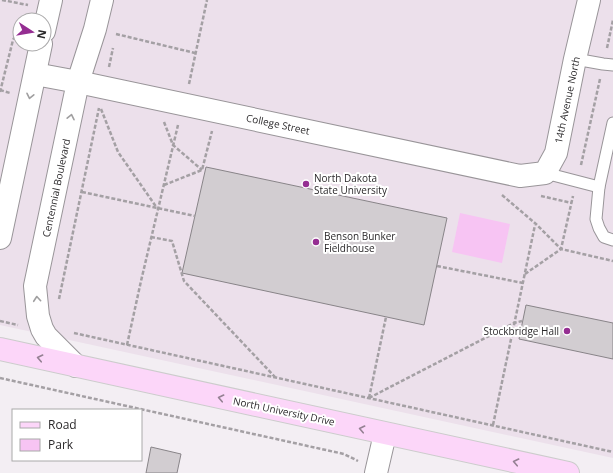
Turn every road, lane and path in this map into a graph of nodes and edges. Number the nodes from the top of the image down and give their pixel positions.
1 (2, 0) edge
2 (51, 0) edge
3 (102, 0) edge
4 (207, 0) edge
5 (589, 0) edge
6 (28, 6) dead end
7 (48, 12) edge
8 (613, 20) edge
9 (12, 44) edge
10 (39, 52) edge
11 (195, 53) junction
12 (575, 60) junction
13 (608, 65) edge
14 (35, 74) junction
15 (78, 82) junction
16 (104, 88) junction
17 (0, 92) edge
18 (183, 104) junction
19 (162, 118) dead end
20 (613, 123) edge
21 (213, 128) dead end
22 (173, 145) junction
23 (202, 170) junction
24 (545, 173) junction
25 (164, 185) junction
26 (599, 187) junction
27 (82, 192) junction
28 (158, 209) junction
29 (195, 216) dead end
30 (151, 237) junction
31 (0, 238) edge
32 (613, 240) edge
33 (613, 261) edge
34 (437, 266) dead end
35 (523, 284) junction
36 (58, 306) dead end
37 (386, 317) dead end
38 (0, 321) edge
39 (522, 321) dead end
40 (514, 322) junction
41 (42, 329) junction
42 (127, 345) junction
43 (0, 349) edge
44 (76, 366) junction
45 (0, 378) edge
46 (275, 378) junction
47 (369, 398) junction
48 (140, 409) edge
49 (142, 409) edge
50 (493, 426) junction
51 (385, 434) junction
52 (613, 452) edge
53 (377, 471) edge
54 (568, 473) edge

1 - 6 path
2 - 7 street
3 - 15 street, Centennial Boulevard
4 - 11 path
5 - 12 street, 14th Avenue North
8 - 13 path
9 - 17 path
10 - 14 street
11 - 16 path
11 - 18 path
12 - 13 lane
12 - 24 street, 14th Avenue North
14 - 15 street, College Street
14 -> 31 street
15 - 16 street, College Street
41 -> 15 street, Centennial Boulevard
16 - 18 street, College Street
18 - 22 path
18 - 24 street, College Street
19 - 22 path
20 - 26 lane
21 - 23 path
22 - 23 path
22 - 25 path
23 - 25 path
24 - 26 lane
25 - 28 path
26 - 32 lane
27 - 28 path
27 - 28 path
27 - 36 path
28 - 29 path
28 - 30 path
30 - 42 path
30 - 46 path
33 - 35 path
34 - 35 path
35 - 40 path
37 - 47 path
38 - 41 path
39 - 40 path
40 - 47 path
40 - 50 path
41 - 42 path
41 - 44 street, Centennial Boulevard
42 - 46 path
44 -> 43 main road, North University Drive
51 -> 44 main road, North University Drive
45 - 48 path
46 - 47 path
47 - 50 path
49 - 53 path
50 - 52 path
51 - 53 street
54 -> 51 main road, North University Drive

